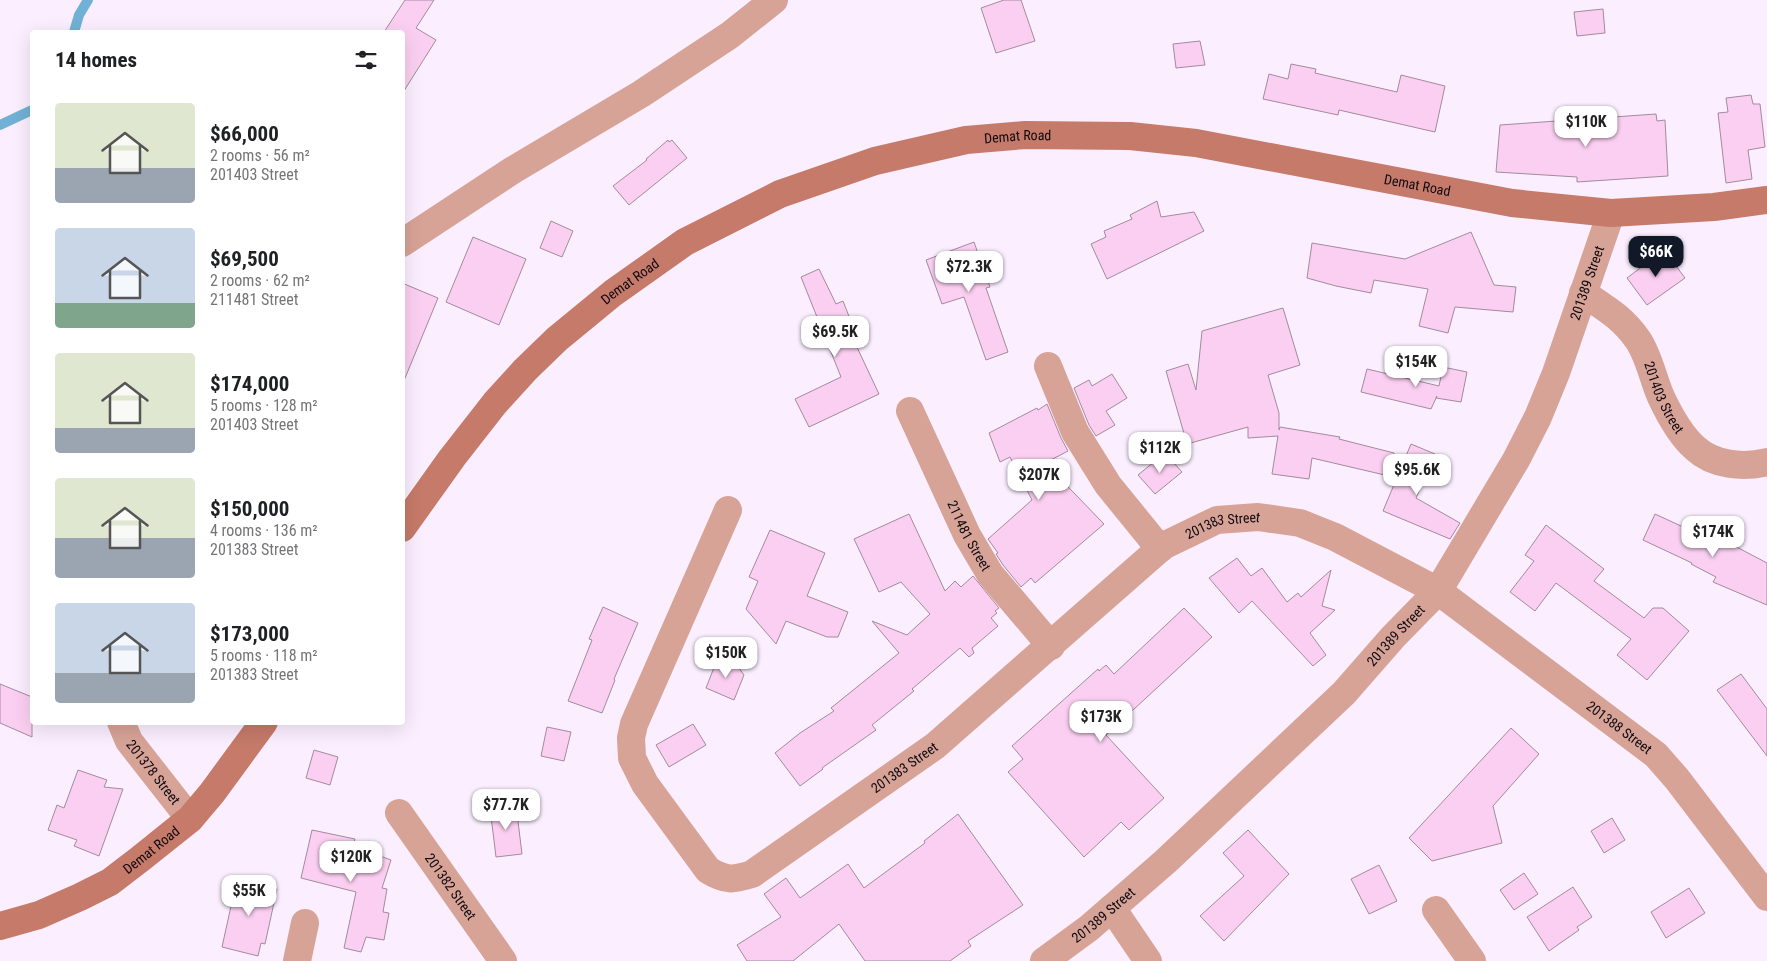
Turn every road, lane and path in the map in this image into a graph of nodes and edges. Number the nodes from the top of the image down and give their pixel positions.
1 (774, 0) edge
2 (1767, 200) edge
3 (1611, 213) junction
4 (405, 241) edge
5 (1583, 293) junction
6 (1048, 366) dead end
7 (910, 411) dead end
8 (1767, 462) edge
9 (728, 510) dead end
10 (405, 524) edge
11 (1160, 549) junction
12 (1438, 591) junction
13 (1051, 646) junction
14 (122, 725) edge
15 (262, 725) edge
16 (399, 813) dead end
17 (190, 819) junction
18 (1767, 897) edge
19 (1112, 908) junction
20 (1436, 910) dead end
21 (306, 923) dead end
22 (0, 926) edge
23 (297, 961) edge
24 (502, 961) edge
25 (1044, 961) edge
26 (1148, 961) edge
27 (1472, 961) edge

1 - 4 street
2 - 3 street, Demat Road
3 - 5 street, 201389 Street
3 - 10 street, Demat Road
5 - 8 street, 201403 Street
5 - 12 street, 201389 Street
6 - 11 street
7 - 13 street, 211481 Street
9 - 13 street, 201383 Street
11 - 12 street, 201383 Street
11 - 13 street, 201383 Street
12 - 18 street, 201388 Street
12 - 19 street, 201389 Street
14 - 17 street, 201378 Street
15 - 17 street, Demat Road
16 - 24 street, 201382 Street
17 - 22 street, Demat Road
19 - 25 street, 201389 Street
19 - 26 street
20 - 27 street
21 - 23 street

